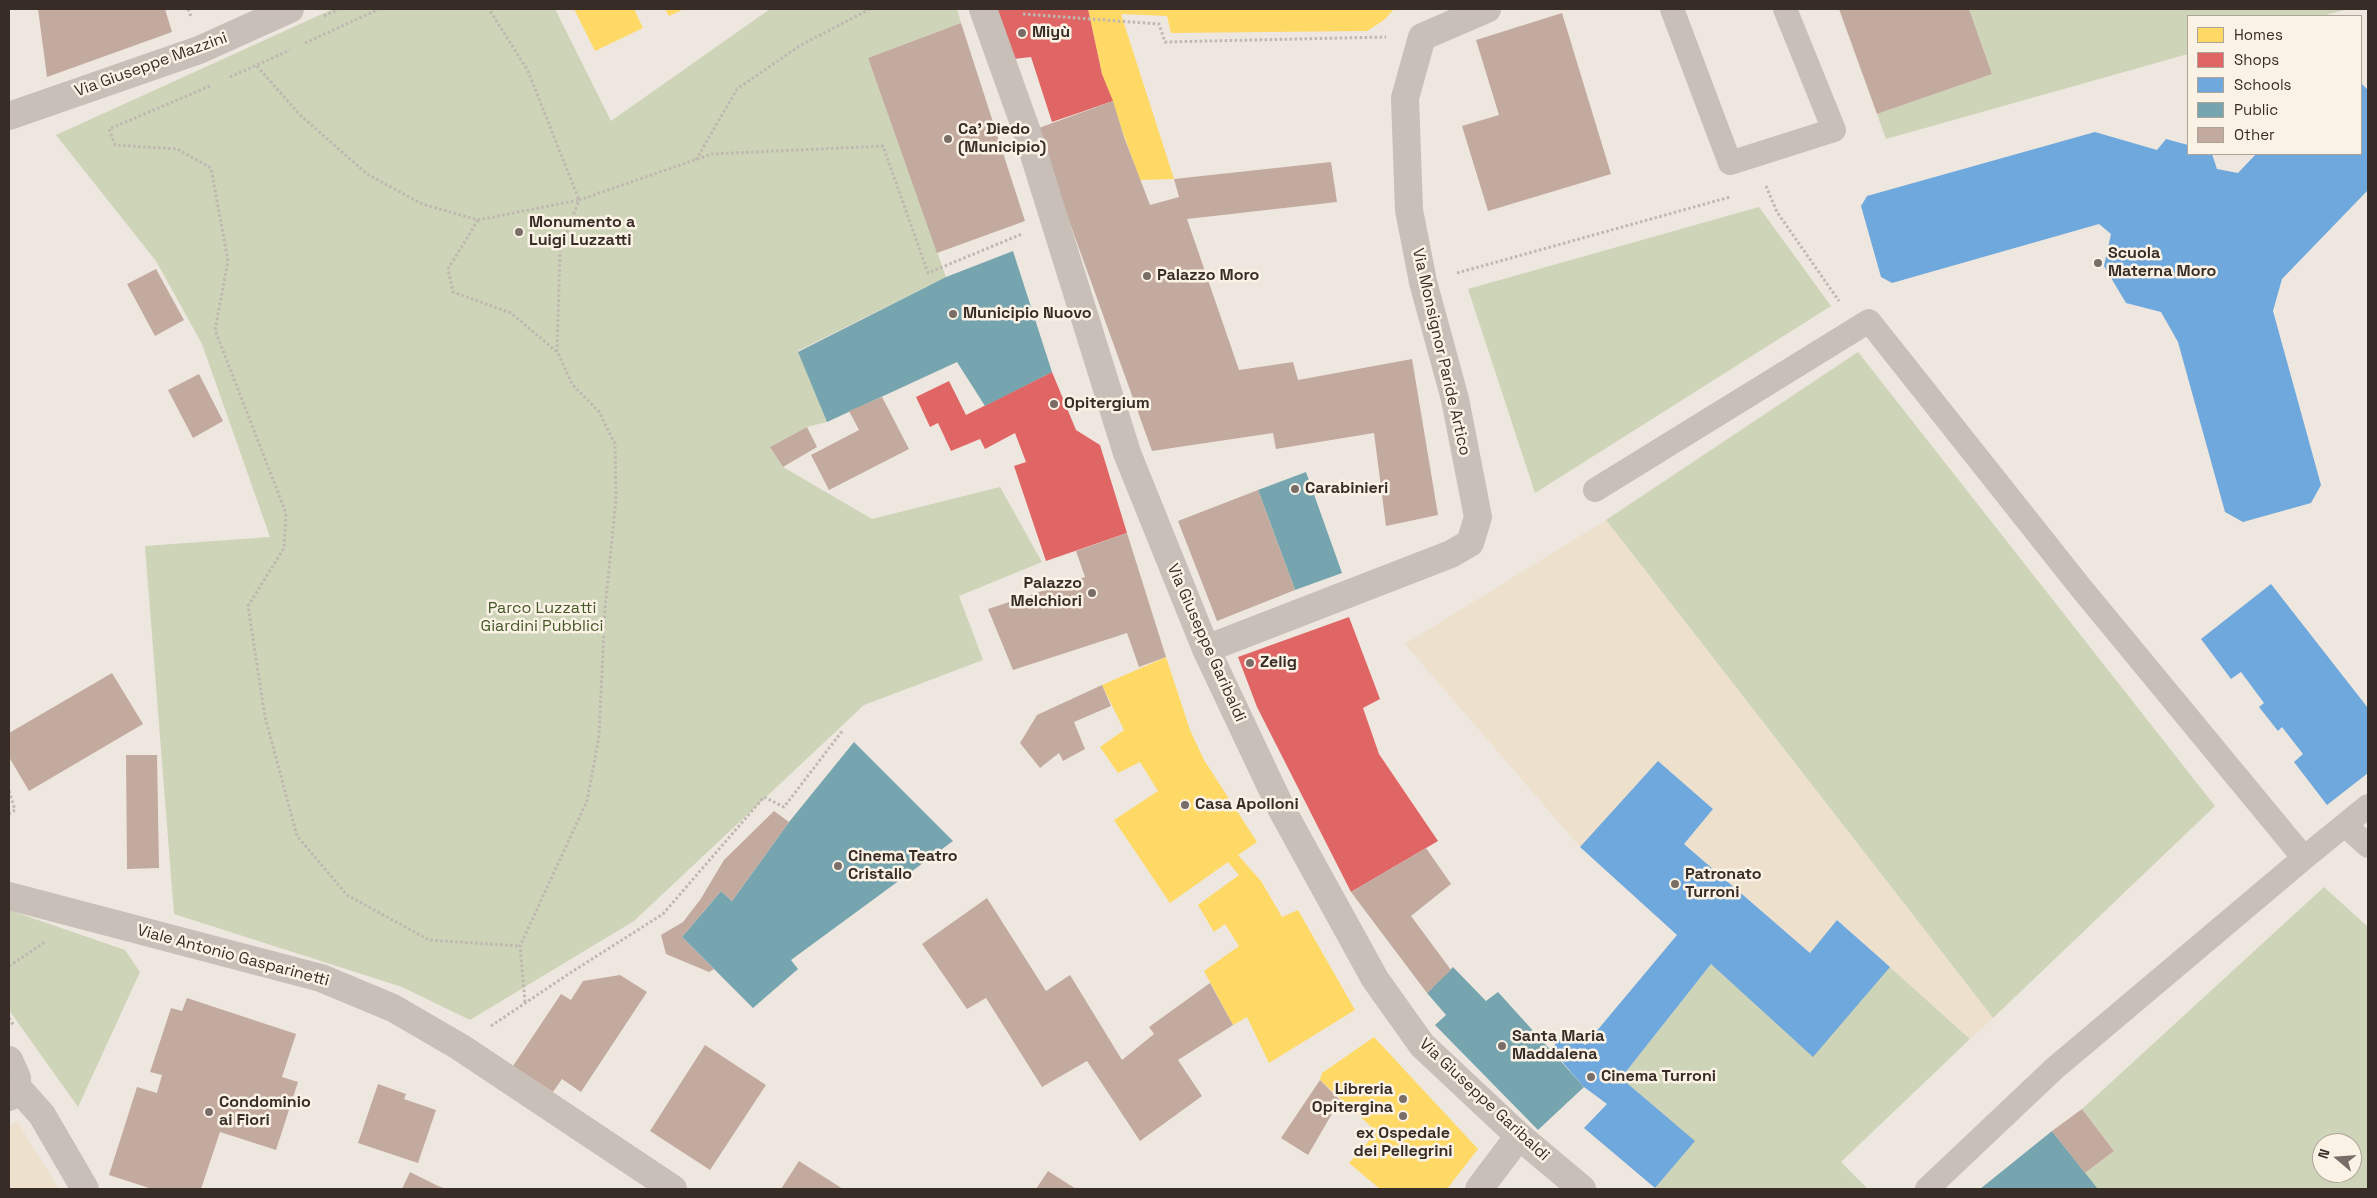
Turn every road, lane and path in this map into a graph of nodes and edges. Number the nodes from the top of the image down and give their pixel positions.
1 (290, 9) edge
2 (379, 9) edge
3 (489, 9) edge
4 (870, 9) edge
5 (1487, 9) edge
6 (1672, 9) edge
7 (1785, 9) edge
8 (984, 10) edge
9 (1422, 37) junction
10 (301, 46) dead end
11 (292, 50) dead end
12 (257, 66) junction
13 (222, 81) dead end
14 (214, 84) dead end
15 (9, 116) edge
16 (696, 160) junction
17 (1764, 181) dead end
18 (1767, 187) junction
19 (1758, 190) dead end
20 (1738, 195) dead end
21 (578, 200) junction
22 (478, 220) junction
23 (1054, 220) junction
24 (1423, 282) junction
25 (1858, 328) junction
26 (557, 351) junction
27 (1595, 490) dead end
28 (1206, 649) junction
29 (844, 730) dead end
30 (9, 791) edge
31 (2368, 806) edge
32 (9, 814) edge
33 (2345, 825) junction
34 (2368, 846) edge
35 (2304, 858) junction
36 (9, 896) edge
37 (520, 946) junction
38 (526, 1002) junction
39 (488, 1028) dead end
40 (9, 1060) edge
41 (13, 1092) edge
42 (1519, 1136) junction
43 (85, 1189) edge
44 (673, 1189) edge
45 (1479, 1189) edge
46 (1582, 1189) edge
47 (1927, 1189) edge

1 - 15 street, Via Giuseppe Mazzini
2 - 10 path
3 - 21 path
4 - 16 path
5 - 9 street
6 - 7 lane
8 - 9 path
8 - 23 street, Via Giuseppe Garibaldi
9 - 24 street, Via Monsignor Paride Artico
11 - 12 path
12 - 13 path
12 - 22 path
14 - 37 path
16 - 21 path
16 - 23 path
17 - 18 path
18 - 19 path
18 - 25 path
20 - 24 path
21 - 22 path
21 - 26 path
22 - 26 path
23 - 28 street, Via Giuseppe Garibaldi
24 - 28 street, Via Monsignor Paride Artico
25 - 27 lane
25 - 35 lane
26 - 37 path
28 - 42 street, Via Giuseppe Garibaldi
29 - 38 path
30 - 32 path
31 - 33 lane
33 - 34 lane
33 - 35 lane
35 - 47 lane
36 - 44 street, Viale Antonio Gasparinetti
37 - 38 path
38 - 39 path
40 - 41 street
41 - 43 street
42 - 45 street
42 - 46 street, Via Giuseppe Garibaldi

